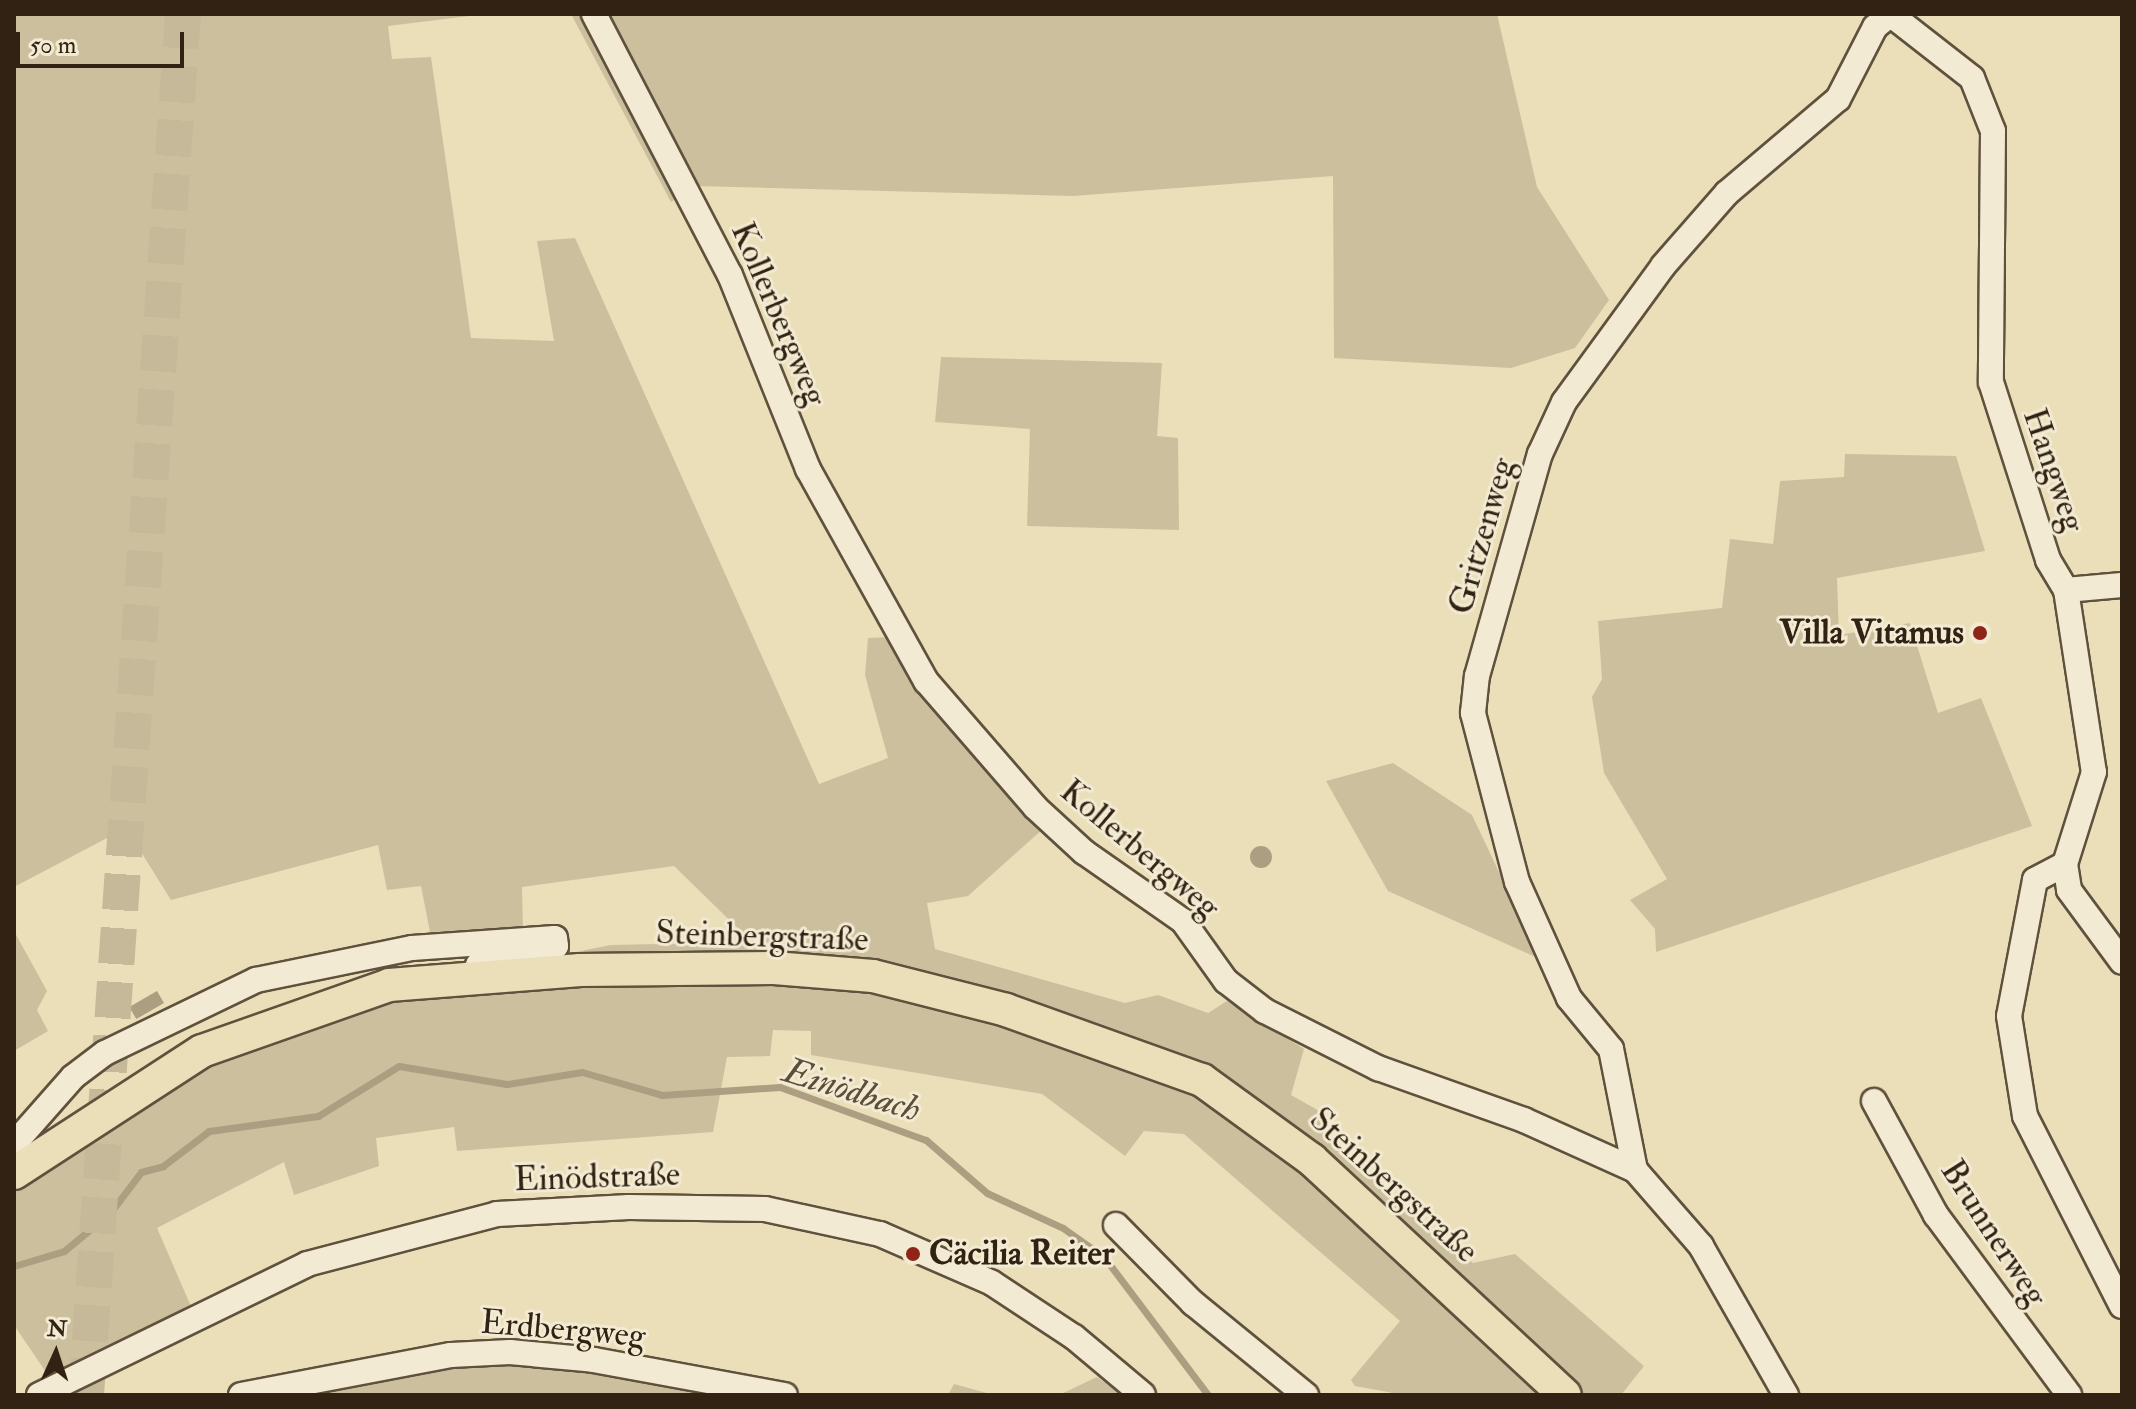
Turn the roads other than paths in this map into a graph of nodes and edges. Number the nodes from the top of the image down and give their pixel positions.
1 (594, 14) edge
2 (1890, 15) edge
3 (2122, 585) edge
4 (2066, 590) junction
5 (2065, 864) junction
6 (2122, 962) edge
7 (478, 976) junction
8 (1874, 1101) dead end
9 (14, 1144) edge
10 (1635, 1170) junction
11 (14, 1173) edge
12 (1116, 1225) dead end
13 (2122, 1306) edge
14 (39, 1395) edge
15 (241, 1395) edge
16 (785, 1395) edge
17 (1143, 1395) edge
18 (1306, 1395) edge
19 (1565, 1395) edge
20 (1786, 1395) edge
21 (2069, 1395) edge

1 - 10 street, Kollerbergweg
2 - 4 street, Hangweg
2 - 10 street, Gritzenweg
3 - 4 street
4 - 5 street, Hangweg
5 - 6 street
5 - 13 street, Brunnerweg
7 - 9 street
7 - 11 main road, Steinbergstraße
7 - 19 main road, Steinbergstraße
8 - 21 street, Brunnerweg
10 - 20 street, Kollerbergweg
12 - 18 street
14 - 17 street, Einödstraße
15 - 16 street, Erdbergweg

